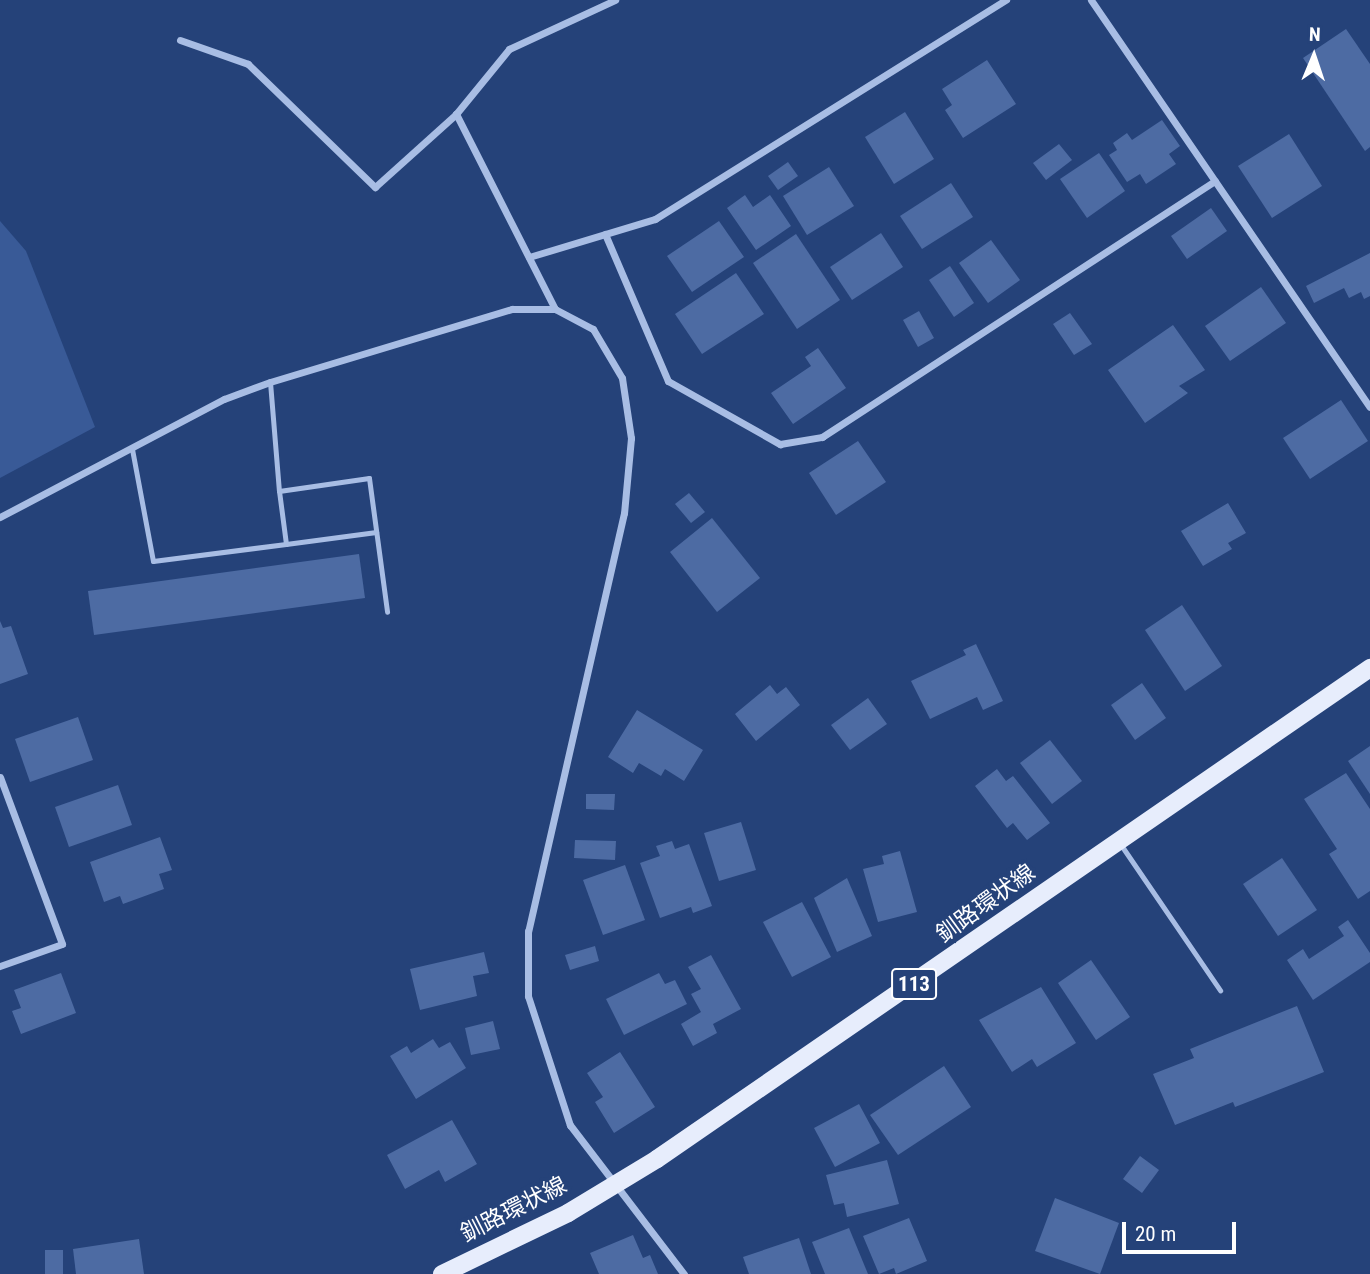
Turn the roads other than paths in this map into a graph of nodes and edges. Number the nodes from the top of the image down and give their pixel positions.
1 (615, 0) edge
2 (1006, 0) edge
3 (1091, 0) edge
4 (180, 40) dead end
5 (456, 114) junction
6 (1215, 181) junction
7 (605, 234) junction
8 (529, 257) junction
9 (555, 309) junction
10 (270, 382) junction
11 (1370, 407) edge
12 (132, 449) junction
13 (279, 491) junction
14 (0, 517) edge
15 (376, 532) junction
16 (286, 544) junction
17 (387, 612) dead end
18 (1370, 667) edge
19 (0, 777) edge
20 (1117, 840) junction
21 (0, 966) edge
22 (1220, 990) dead end
23 (614, 1182) junction
24 (442, 1274) edge
25 (684, 1274) edge

1 - 5 street
2 - 7 street
3 - 6 street
4 - 5 street
5 - 8 street
6 - 7 street
6 - 11 street
7 - 8 street
8 - 9 street
9 - 10 street
9 - 23 street
10 - 12 street
10 - 13 lane
12 - 14 street
12 - 16 lane
13 - 15 lane
13 - 16 lane
15 - 16 lane
15 - 17 lane
18 - 20 main road, 釧路環状線 / 113
19 - 21 street
20 - 22 lane
20 - 23 main road, 釧路環状線 / 113
23 - 24 main road, 釧路環状線 / 113
23 - 25 street

